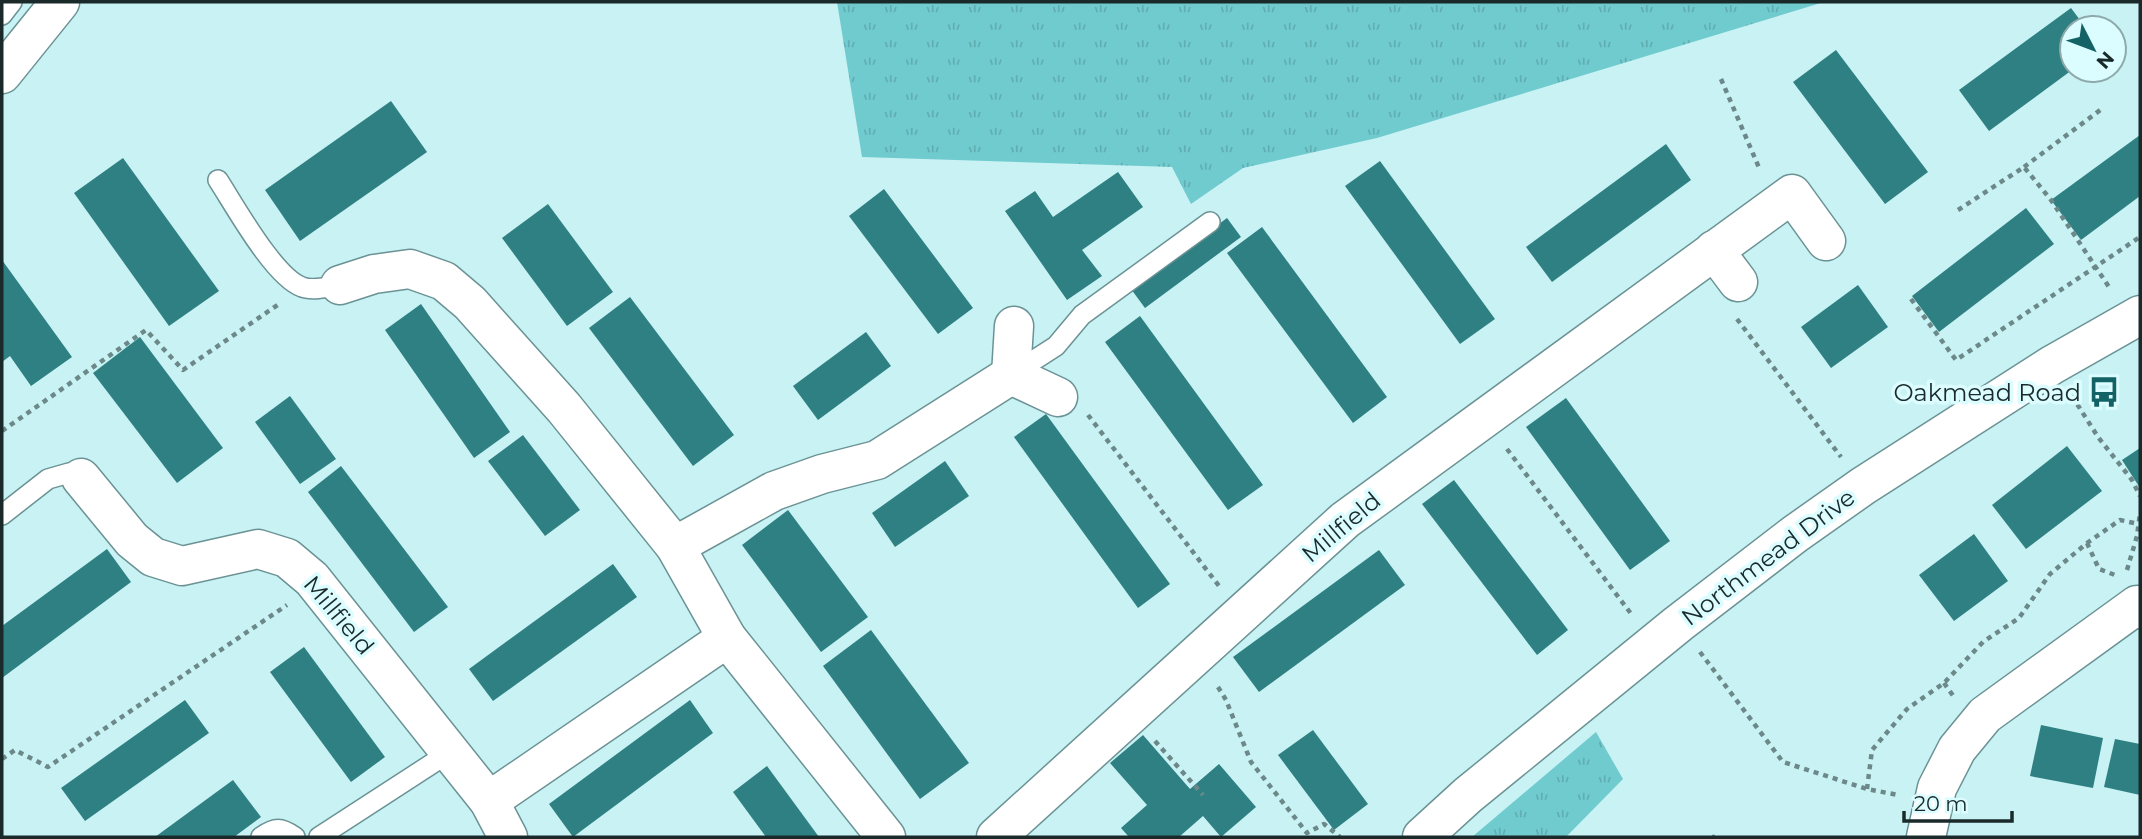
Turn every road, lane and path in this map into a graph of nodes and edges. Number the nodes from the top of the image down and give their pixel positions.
1 (12, 2) edge
2 (60, 2) edge
3 (2, 15) edge
4 (2, 74) edge
5 (1721, 79) dead end
6 (2103, 108) dead end
7 (2024, 167) junction
8 (218, 180) dead end
9 (1776, 206) junction
10 (1958, 210) dead end
11 (1210, 222) dead end
12 (2140, 237) edge
13 (1826, 242) dead end
14 (1714, 250) junction
15 (2096, 267) junction
16 (1738, 282) joint
17 (321, 287) junction
18 (1911, 299) dead end
19 (2136, 317) edge
20 (1014, 326) dead end
21 (2052, 365) junction
22 (1012, 375) junction
23 (1058, 397) joint
24 (1484, 418) junction
25 (2, 431) edge
26 (81, 478) joint
27 (1863, 486) junction
28 (2140, 496) edge
29 (2140, 513) edge
30 (2, 515) edge
31 (2139, 524) edge
32 (2087, 543) junction
33 (674, 547) junction
34 (317, 585) junction
35 (2134, 598) edge
36 (1241, 614) junction
37 (1666, 634) junction
38 (727, 638) junction
39 (1198, 653) junction
40 (1131, 714) junction
41 (450, 752) junction
42 (2, 759) edge
43 (1867, 789) junction
44 (1202, 795) dead end
45 (489, 801) junction
46 (1930, 820) edge
47 (261, 837) edge
48 (295, 837) edge
49 (319, 837) edge
50 (508, 837) edge
51 (886, 837) edge
52 (996, 837) edge
53 (1340, 837) edge
54 (1422, 837) edge

1 - 3 lane
2 - 4 main road
5 - 9 path
6 - 7 path
7 - 10 path
7 - 15 path
8 - 17 lane
9 - 13 main road
9 - 14 main road, Millfield
11 - 22 lane
12 - 15 path
14 - 16 main road
14 - 24 main road, Millfield
15 - 18 path
15 - 19 path
16 - 27 path
17 - 25 path
17 - 33 main road
19 - 21 main road, Northmead Drive
20 - 22 main road
21 - 27 main road, Northmead Drive
21 - 28 path
22 - 23 main road
22 - 33 main road
23 - 36 path
24 - 36 main road, Millfield
24 - 37 path
26 - 30 lane
26 - 34 main road, Millfield
27 - 37 main road, Northmead Drive
29 - 31 path
31 - 32 path
31 - 35 path
32 - 35 path
32 - 43 path
33 - 38 main road
34 - 41 main road, Millfield
34 - 42 path
35 - 46 main road
36 - 39 main road, Millfield
37 - 43 path
37 - 54 main road, Northmead Drive
38 - 45 main road
38 - 51 main road
39 - 40 main road, Millfield
39 - 53 path
40 - 44 path
40 - 52 main road, Millfield
41 - 45 main road, Millfield
41 - 49 lane
43 - 46 path
45 - 50 main road, Millfield
47 - 48 lane

